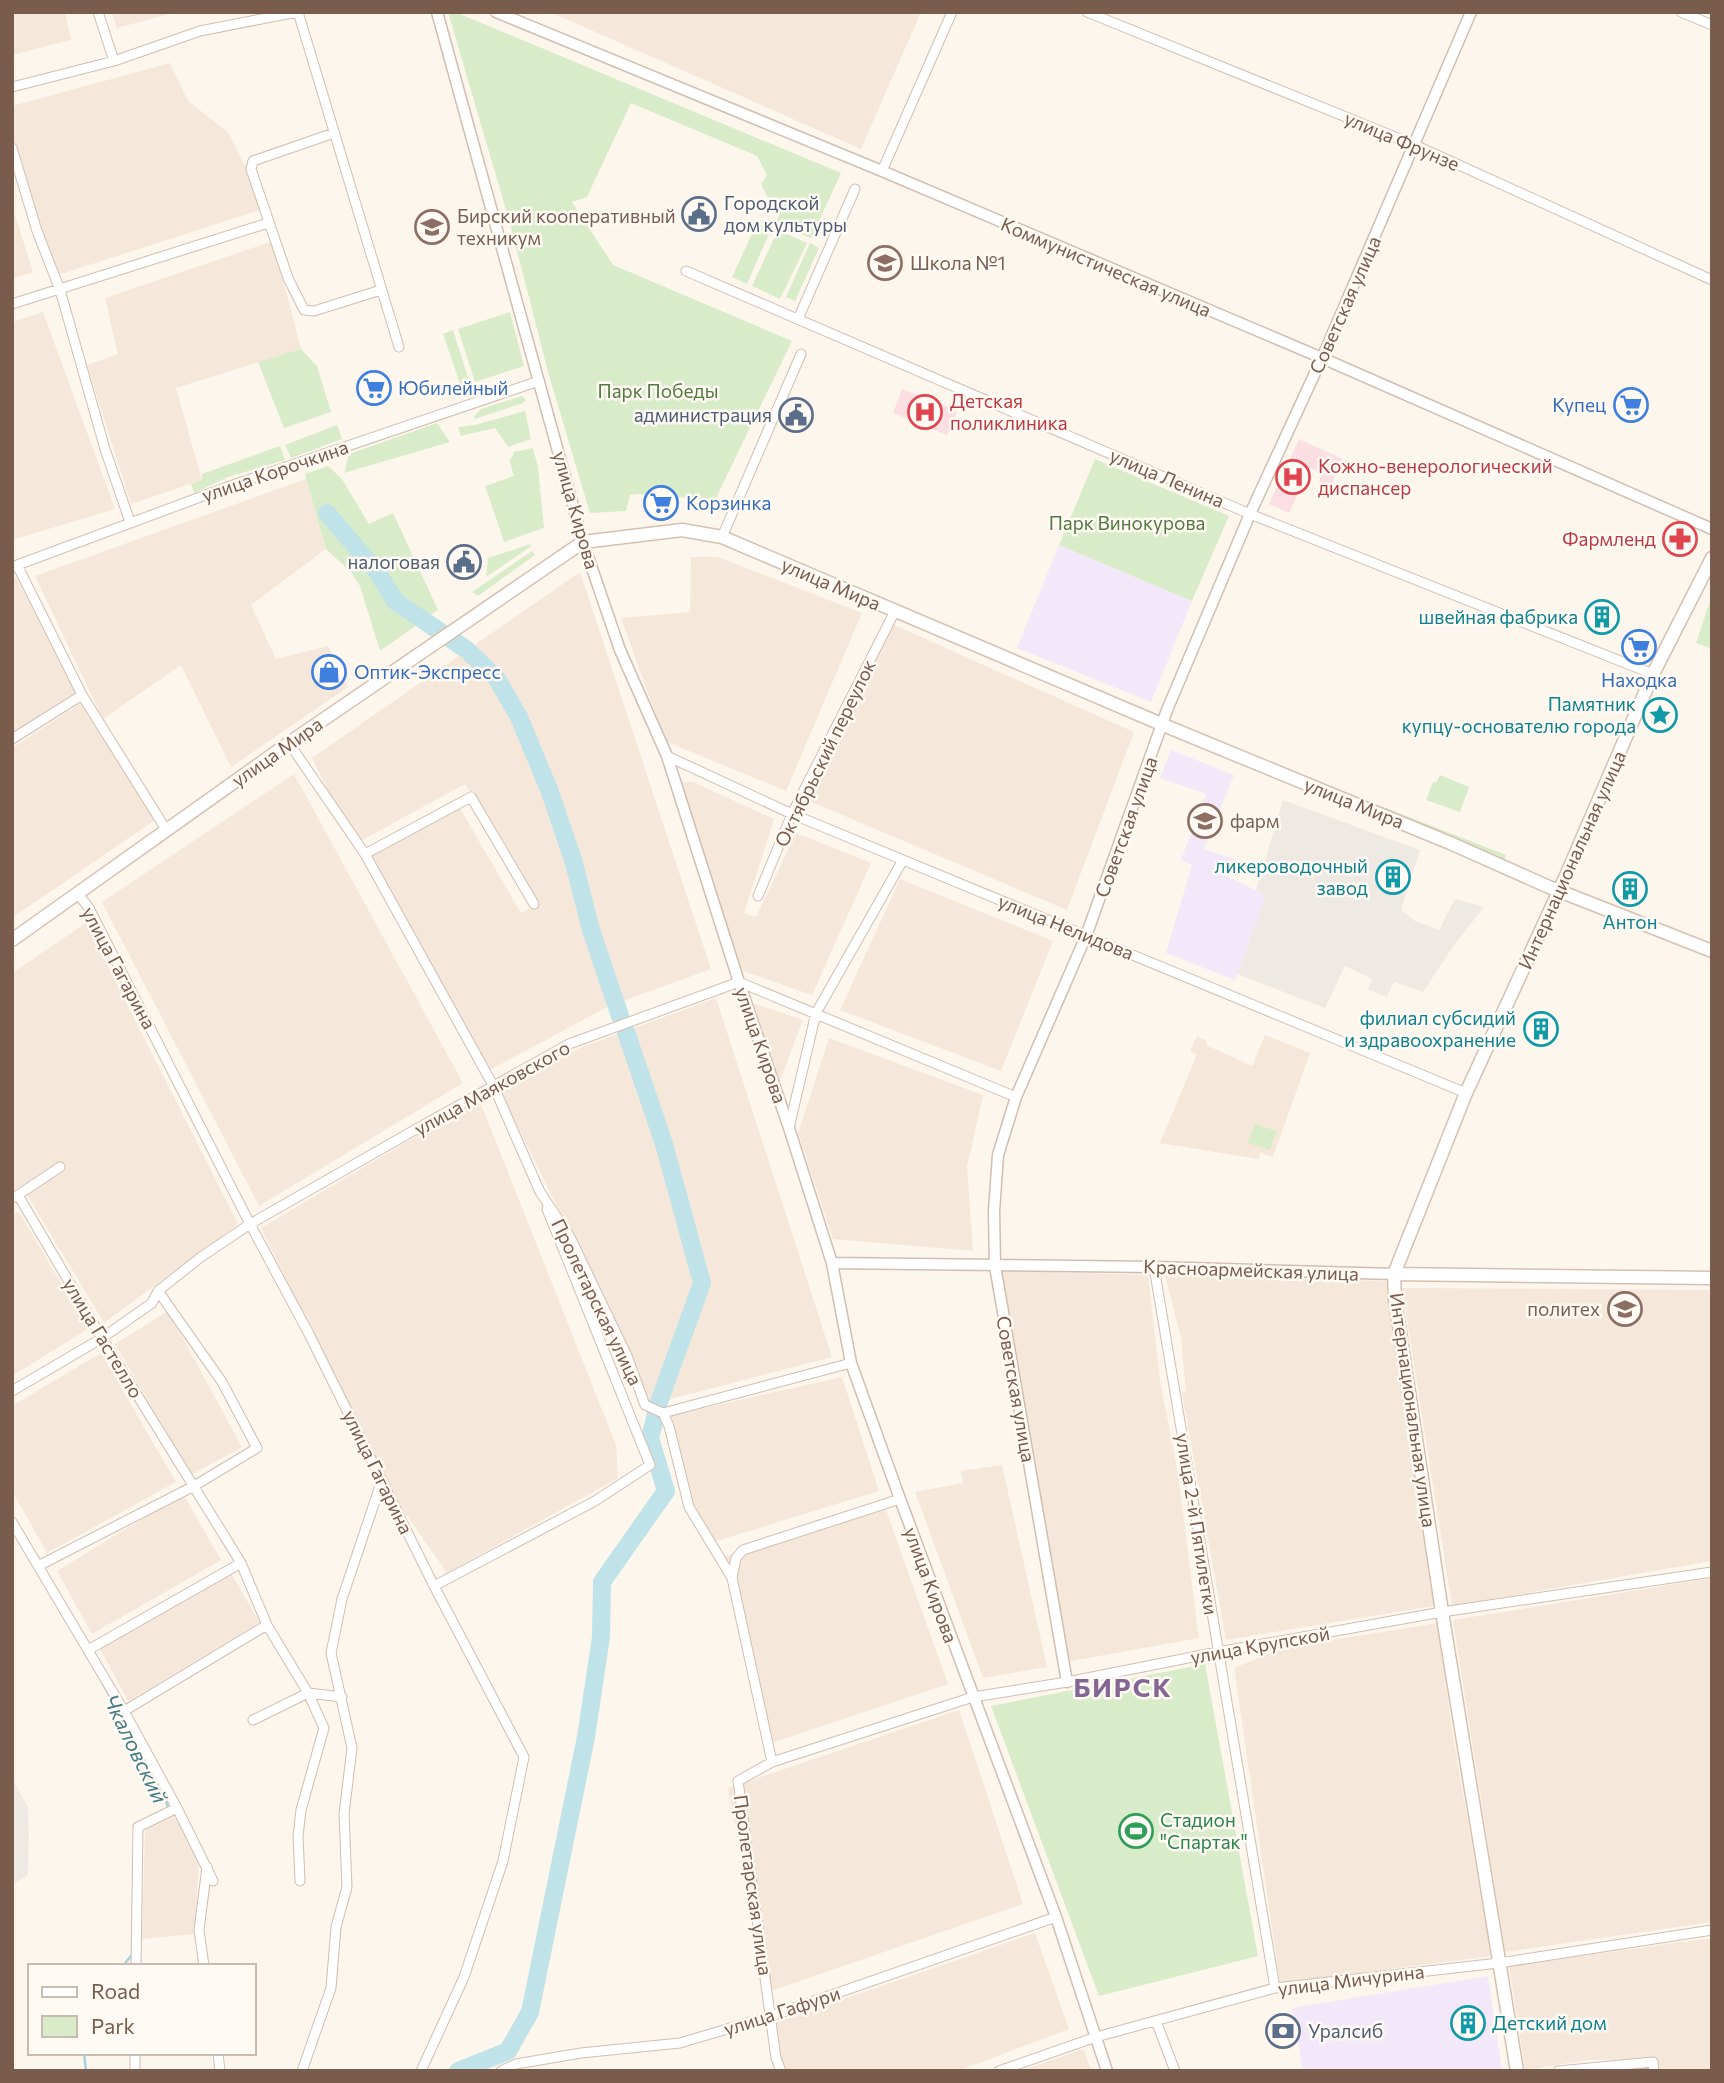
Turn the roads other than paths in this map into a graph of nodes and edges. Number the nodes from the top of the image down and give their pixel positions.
1 (98, 12) edge
2 (298, 12) edge
3 (438, 12) edge
4 (496, 12) edge
5 (952, 12) edge
6 (1087, 12) edge
7 (1471, 12) edge
8 (1681, 12) edge
9 (1712, 25) edge
10 (114, 61) junction
11 (12, 87) edge
12 (334, 133) junction
13 (1415, 145) junction
14 (12, 148) edge
15 (882, 171) junction
16 (855, 189) dead end
17 (268, 223) junction
18 (686, 271) dead end
19 (1712, 280) edge
20 (60, 290) junction
21 (381, 290) junction
22 (12, 304) edge
23 (798, 319) junction
24 (399, 347) dead end
25 (801, 354) dead end
26 (1322, 358) junction
27 (539, 382) junction
28 (1250, 514) junction
29 (130, 522) junction
30 (1712, 529) edge
31 (722, 537) junction
32 (583, 542) junction
33 (1712, 558) edge
34 (15, 566) edge
35 (895, 611) junction
36 (1653, 674) junction
37 (82, 695) junction
38 (1164, 725) junction
39 (12, 739) edge
40 (289, 743) junction
41 (667, 756) junction
42 (792, 814) junction
43 (167, 831) junction
44 (365, 854) junction
45 (903, 860) junction
46 (1559, 891) junction
47 (78, 894) junction
48 (758, 896) dead end
49 (534, 904) dead end
50 (1086, 936) junction
51 (12, 940) edge
52 (1712, 951) edge
53 (739, 982) junction
54 (816, 1013) junction
55 (494, 1087) junction
56 (1466, 1093) junction
57 (1016, 1097) junction
58 (789, 1128) junction
59 (60, 1167) dead end
60 (540, 1192) junction
61 (15, 1196) edge
62 (250, 1224) junction
63 (832, 1263) junction
64 (995, 1266) junction
65 (1154, 1267) junction
66 (1394, 1274) junction
67 (1712, 1278) edge
68 (158, 1291) junction
69 (102, 1338) junction
70 (851, 1363) junction
71 (12, 1391) edge
72 (663, 1413) junction
73 (382, 1480) junction
74 (194, 1486) junction
75 (900, 1499) junction
76 (12, 1522) edge
77 (242, 1563) junction
78 (38, 1566) junction
79 (1712, 1572) edge
80 (732, 1578) junction
81 (434, 1586) junction
82 (1442, 1612) junction
83 (267, 1625) junction
84 (88, 1650) junction
85 (1218, 1651) junction
86 (1067, 1682) junction
87 (308, 1693) junction
88 (342, 1697) junction
89 (973, 1697) junction
90 (124, 1711) junction
91 (253, 1720) dead end
92 (772, 1762) junction
93 (738, 1781) joint
94 (177, 1808) junction
95 (207, 1867) junction
96 (213, 1881) dead end
97 (300, 1881) dead end
98 (1056, 1917) junction
99 (1712, 1930) edge
100 (1499, 1963) junction
101 (136, 1964) edge
102 (204, 1964) edge
103 (1275, 1988) junction
104 (771, 2016) junction
105 (1156, 2021) junction
106 (1096, 2037) junction
107 (302, 2071) edge
108 (421, 2071) edge
109 (501, 2071) edge
110 (781, 2071) edge
111 (999, 2071) edge
112 (1107, 2071) edge
113 (1175, 2071) edge
114 (1517, 2071) edge
115 (1558, 2071) edge
116 (1654, 2071) edge

1 - 10 street
2 - 10 street
2 - 12 street
3 - 27 street, улица Кирова
4 - 15 street, Коммунистическая улица
5 - 15 street
6 - 13 street, улица Фрунзе
7 - 13 street, Советская улица
8 - 9 street
10 - 11 street
12 - 17 street
12 - 21 street
13 - 19 street, улица Фрунзе
13 - 26 street, Советская улица
14 - 20 street
15 - 26 street, Коммунистическая улица
16 - 23 street
17 - 20 street
17 - 21 street
18 - 23 street, улица Ленина
20 - 22 street
20 - 29 street
21 - 24 street
23 - 28 street, улица Ленина
25 - 31 street
26 - 28 street, Советская улица
26 - 30 street, Коммунистическая улица
27 - 29 street, улица Корочкина
27 - 32 street, улица Кирова
28 - 36 street, улица Ленина
28 - 38 street, Советская улица
29 - 34 street, улица Корочкина
31 - 32 main road, улица Мира
31 - 35 main road, улица Мира
32 - 40 main road, улица Мира
32 - 41 street, улица Кирова
33 - 36 main road, Интернациональная улица
34 - 37 street
35 - 38 main road, улица Мира
35 - 42 street, Октябрьский переулок
36 - 46 main road, Интернациональная улица
37 - 39 street
37 - 43 street
38 - 46 main road, улица Мира
38 - 50 street, Советская улица
40 - 43 main road, улица Мира
40 - 44 street, Пролетарская улица
41 - 42 street, улица Нелидова
41 - 53 street, улица Кирова
42 - 45 street, улица Нелидова
42 - 48 street, Октябрьский переулок
43 - 47 main road, улица Мира
44 - 49 street
44 - 55 street, Пролетарская улица
45 - 50 street, улица Нелидова
45 - 54 street
46 - 52 main road, улица Мира
46 - 56 main road, Интернациональная улица
47 - 51 main road, улица Мира
47 - 62 street, улица Гагарина
50 - 56 street, улица Нелидова
50 - 57 street, Советская улица
53 - 54 street
53 - 55 street, улица Маяковского
53 - 58 street, улица Кирова
54 - 57 street
54 - 58 street
55 - 60 street, Пролетарская улица
55 - 62 street, улица Маяковского
56 - 66 main road, Интернациональная улица
57 - 64 street, Советская улица
58 - 63 street, улица Кирова
59 - 61 street
60 - 72 street, Пролетарская улица
60 - 81 street, Пролетарская улица
61 - 69 street, улица Гастелло
62 - 68 street, улица Маяковского
62 - 73 street, улица Гагарина
63 - 64 street, Красноармейская улица
63 - 70 street, улица Кирова
64 - 65 street, Красноармейская улица
64 - 86 street, Советская улица
65 - 66 street, Красноармейская улица
65 - 85 street, улица 2-й Пятилетки
66 - 67 main road, Красноармейская улица
66 - 82 main road, Интернациональная улица
68 - 69 street, улица Маяковского
68 - 74 street
69 - 71 street, улица Маяковского
69 - 74 street, улица Гастелло
70 - 72 street
70 - 75 street, улица Кирова
72 - 80 street
73 - 81 street, улица Гагарина
73 - 88 street
74 - 77 street, улица Гастелло
74 - 78 street
75 - 80 street
75 - 89 street, улица Кирова
76 - 78 street
77 - 83 street, улица Гастелло
77 - 84 street
78 - 84 street
79 - 82 street, улица Крупской
80 - 92 street
81 - 108 street, улица Гагарина
82 - 85 street, улица Крупской
82 - 100 main road, Интернациональная улица
83 - 87 street, улица Гастелло
83 - 90 street
84 - 90 street
85 - 86 street, улица Крупской
85 - 103 street, улица 2-й Пятилетки
86 - 89 street, улица Крупской
87 - 88 street
87 - 91 street
87 - 97 street, улица Гастелло
88 - 107 street
89 - 92 street, улица Крупской
89 - 98 street, улица Кирова
90 - 94 street
92 - 93 street, улица Крупской
93 - 104 street, Пролетарская улица
94 - 95 street
94 - 101 street
95 - 96 street
95 - 102 street
98 - 104 street, улица Гафури
98 - 106 street, улица Кирова
99 - 100 street, улица Мичурина
100 - 103 street, улица Мичурина
100 - 114 main road, Интернациональная улица
103 - 105 street, улица Мичурина
104 - 109 street, улица Гафури
104 - 110 street, Пролетарская улица
105 - 106 street, улица Мичурина
105 - 113 street
106 - 111 street, улица Мичурина
106 - 112 street, улица Кирова
115 - 116 street

